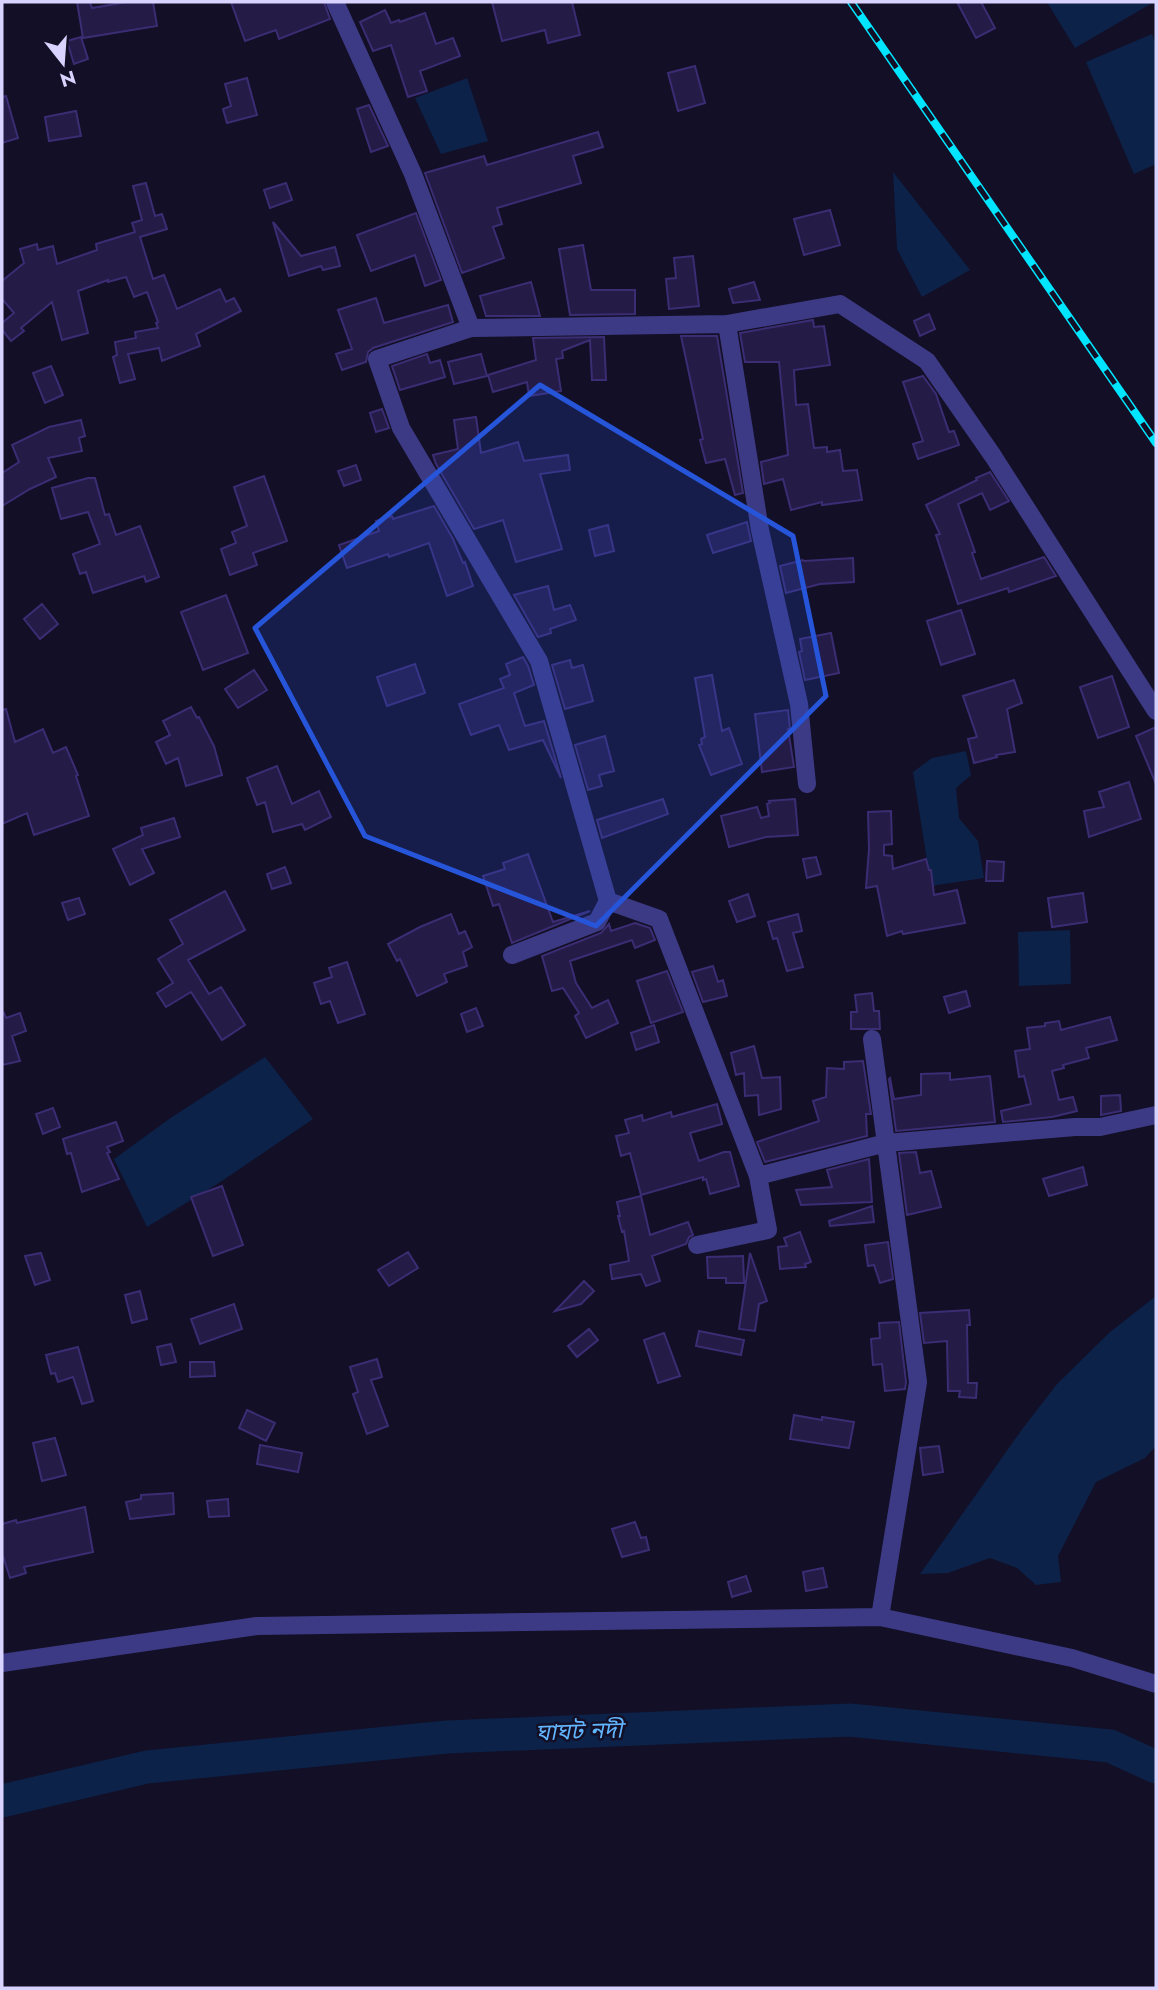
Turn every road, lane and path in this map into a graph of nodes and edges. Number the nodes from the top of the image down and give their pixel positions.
1 (335, 2) edge
2 (727, 324) junction
3 (471, 328) junction
4 (1156, 711) edge
5 (807, 785) dead end
6 (608, 901) junction
7 (513, 955) dead end
8 (872, 1039) dead end
9 (1156, 1115) edge
10 (886, 1143) junction
11 (758, 1176) junction
12 (697, 1245) dead end
13 (880, 1617) junction
14 (2, 1662) edge
15 (1156, 1684) edge

1 - 3 street
2 - 3 street
2 - 4 street
2 - 5 street
3 - 6 street
6 - 7 street
6 - 11 street
8 - 10 street
9 - 10 street
10 - 11 street
10 - 13 street
11 - 12 street
13 - 14 street
13 - 15 street

